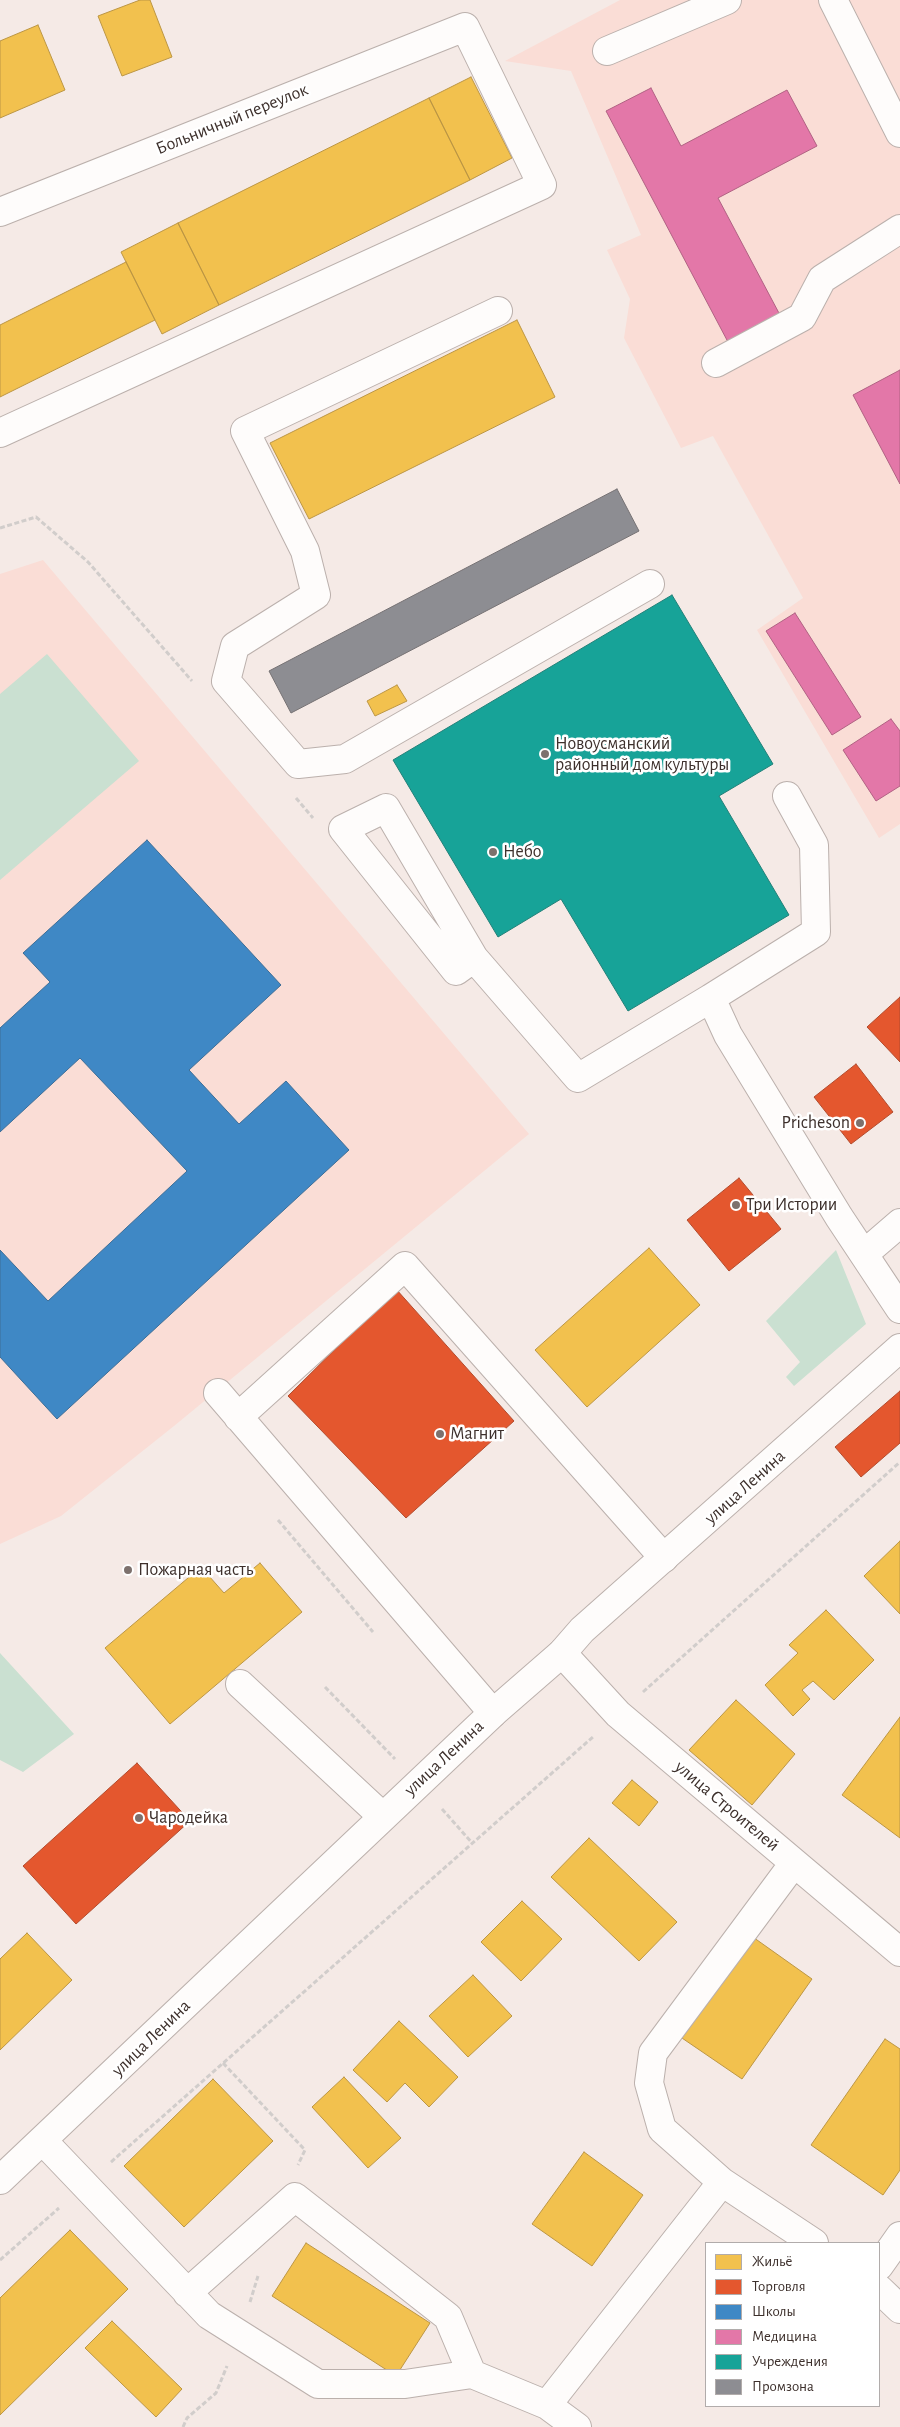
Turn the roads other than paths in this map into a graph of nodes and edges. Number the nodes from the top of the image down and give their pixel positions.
1 (727, 0) edge
2 (833, 0) edge
3 (606, 51) dead end
4 (900, 133) edge
5 (0, 212) edge
6 (900, 229) edge
7 (498, 311) dead end
8 (716, 362) dead end
9 (0, 433) edge
10 (650, 584) dead end
11 (787, 796) dead end
12 (474, 958) junction
13 (711, 998) junction
14 (900, 1223) edge
15 (864, 1254) junction
16 (900, 1309) edge
17 (900, 1348) edge
18 (218, 1393) dead end
19 (238, 1418) junction
20 (664, 1558) junction
21 (562, 1653) junction
22 (240, 1684) dead end
23 (493, 1713) junction
24 (382, 1816) junction
25 (794, 1863) junction
26 (897, 1942) edge
27 (44, 2141) junction
28 (0, 2180) edge
29 (722, 2182) junction
30 (900, 2236) edge
31 (812, 2242) edge
32 (880, 2265) edge
33 (880, 2290) edge
34 (187, 2292) junction
35 (900, 2309) edge
36 (472, 2374) junction
37 (547, 2405) junction
38 (577, 2427) edge

1 - 3 main road
2 - 4 main road
5 - 9 main road, Больничный переулок
6 - 8 main road
7 - 10 main road
11 - 13 main road
12 - 12 main road
12 - 13 main road
13 - 15 main road
14 - 15 main road
15 - 16 main road
17 - 20 main road, улица Ленина
18 - 19 main road
19 - 20 main road
19 - 23 main road
20 - 21 main road, улица Ленина
21 - 23 main road, улица Ленина
21 - 25 main road, улица Строителей
22 - 24 main road
23 - 24 main road, улица Ленина
24 - 27 main road, улица Ленина
25 - 26 main road, улица Строителей
25 - 29 main road
27 - 28 main road, улица Ленина
27 - 34 main road
29 - 31 main road
29 - 37 main road
30 - 32 main road
33 - 35 main road
34 - 36 main road
34 - 36 main road
36 - 37 main road
37 - 38 main road

